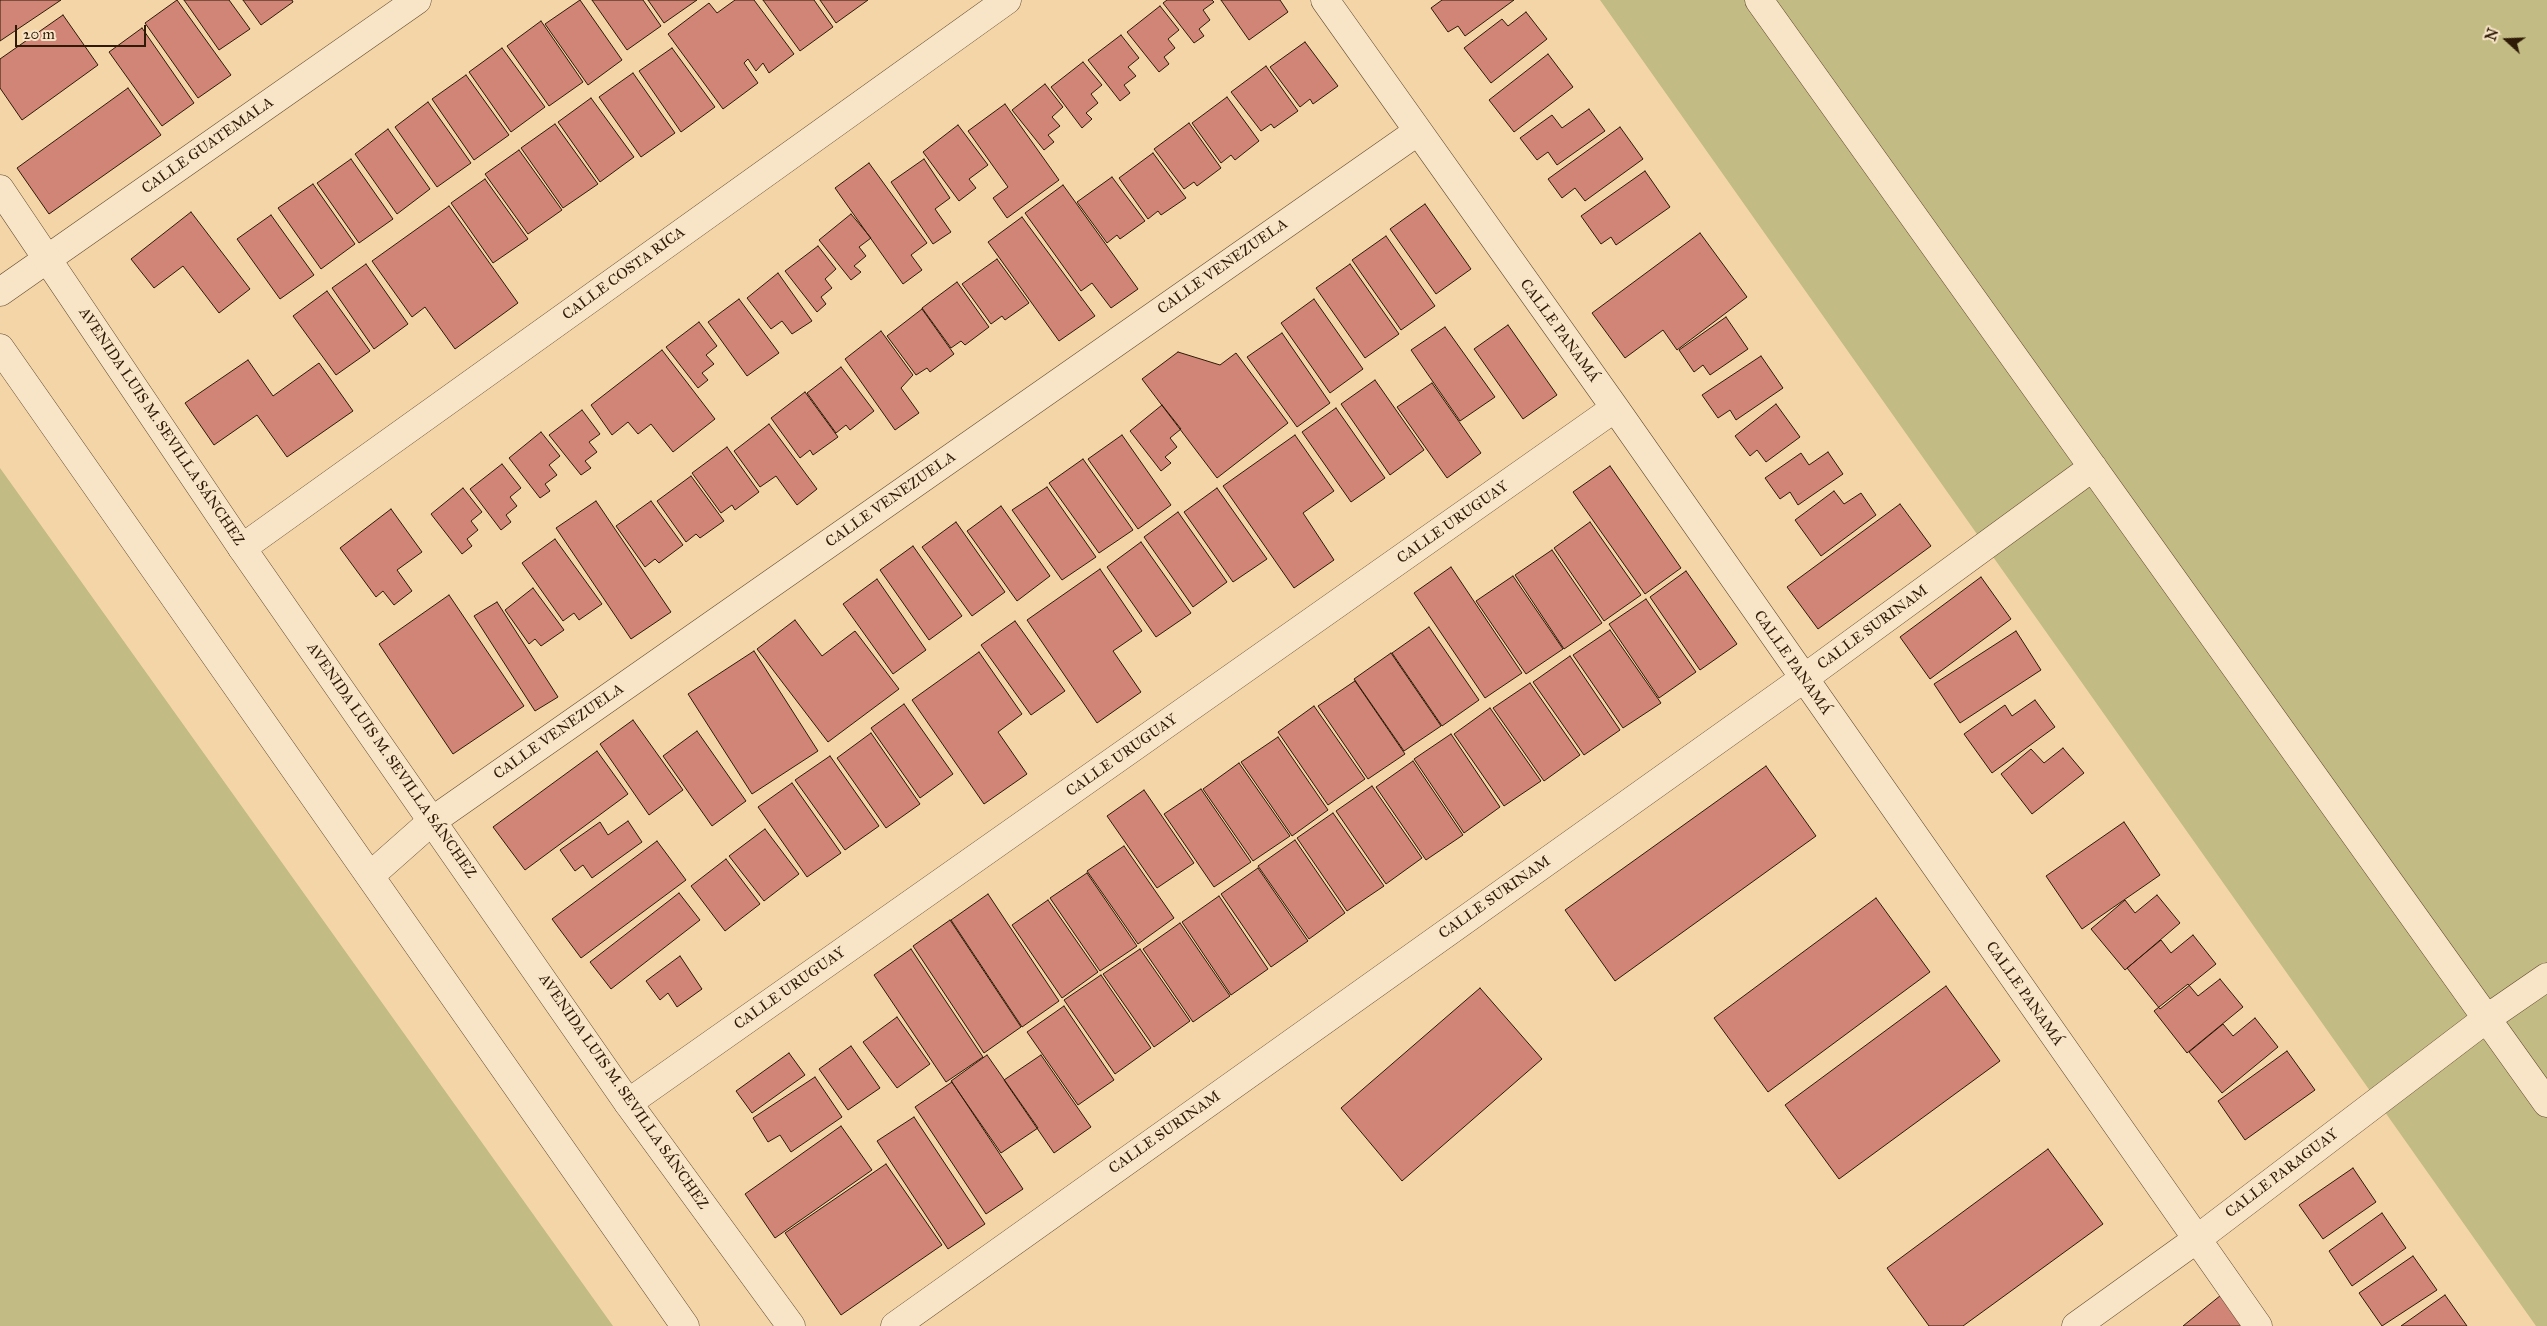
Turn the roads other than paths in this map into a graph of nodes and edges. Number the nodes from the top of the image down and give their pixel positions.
1 (417, 0) edge
2 (1007, 0) edge
3 (1325, 0) edge
4 (1759, 0) edge
5 (1417, 132) junction
6 (0, 189) edge
7 (47, 258) junction
8 (0, 292) edge
9 (0, 348) edge
10 (1615, 408) junction
11 (2093, 468) junction
12 (242, 548) junction
13 (1803, 679) junction
14 (432, 820) junction
15 (371, 875) junction
16 (2547, 977) edge
17 (2486, 1020) junction
18 (628, 1103) junction
19 (2547, 1103) edge
20 (2197, 1239) junction
21 (685, 1326) edge
22 (791, 1326) edge
23 (895, 1326) edge
24 (2076, 1326) edge
25 (2258, 1326) edge

1 - 7 street, CALLE GUATEMALA
2 - 12 street, CALLE COSTA RICA
3 - 5 street, CALLE PANAMÁ
4 - 11 street
5 - 10 street, CALLE PANAMÁ
5 - 14 street, CALLE VENEZUELA
6 - 7 street, AVENIDA LUIS M. SEVILLA SÁNCHEZ
7 - 8 street, CALLE GUATEMALA
7 - 12 street, AVENIDA LUIS M. SEVILLA SÁNCHEZ
9 - 15 street
10 - 13 street, CALLE PANAMÁ
10 - 18 street, CALLE URUGUAY
11 - 13 street, CALLE SURINAM
11 - 17 street
12 - 14 street, AVENIDA LUIS M. SEVILLA SÁNCHEZ
13 - 20 street, CALLE PANAMÁ
13 - 23 street, CALLE SURINAM
14 - 15 street, CALLE VENEZUELA
14 - 18 street, AVENIDA LUIS M. SEVILLA SÁNCHEZ
15 - 21 street
16 - 17 street, CALLE PARAGUAY
17 - 19 street
17 - 20 street, CALLE PARAGUAY
18 - 22 street, AVENIDA LUIS M. SEVILLA SÁNCHEZ
20 - 24 street, CALLE PARAGUAY
20 - 25 street, CALLE PANAMÁ

